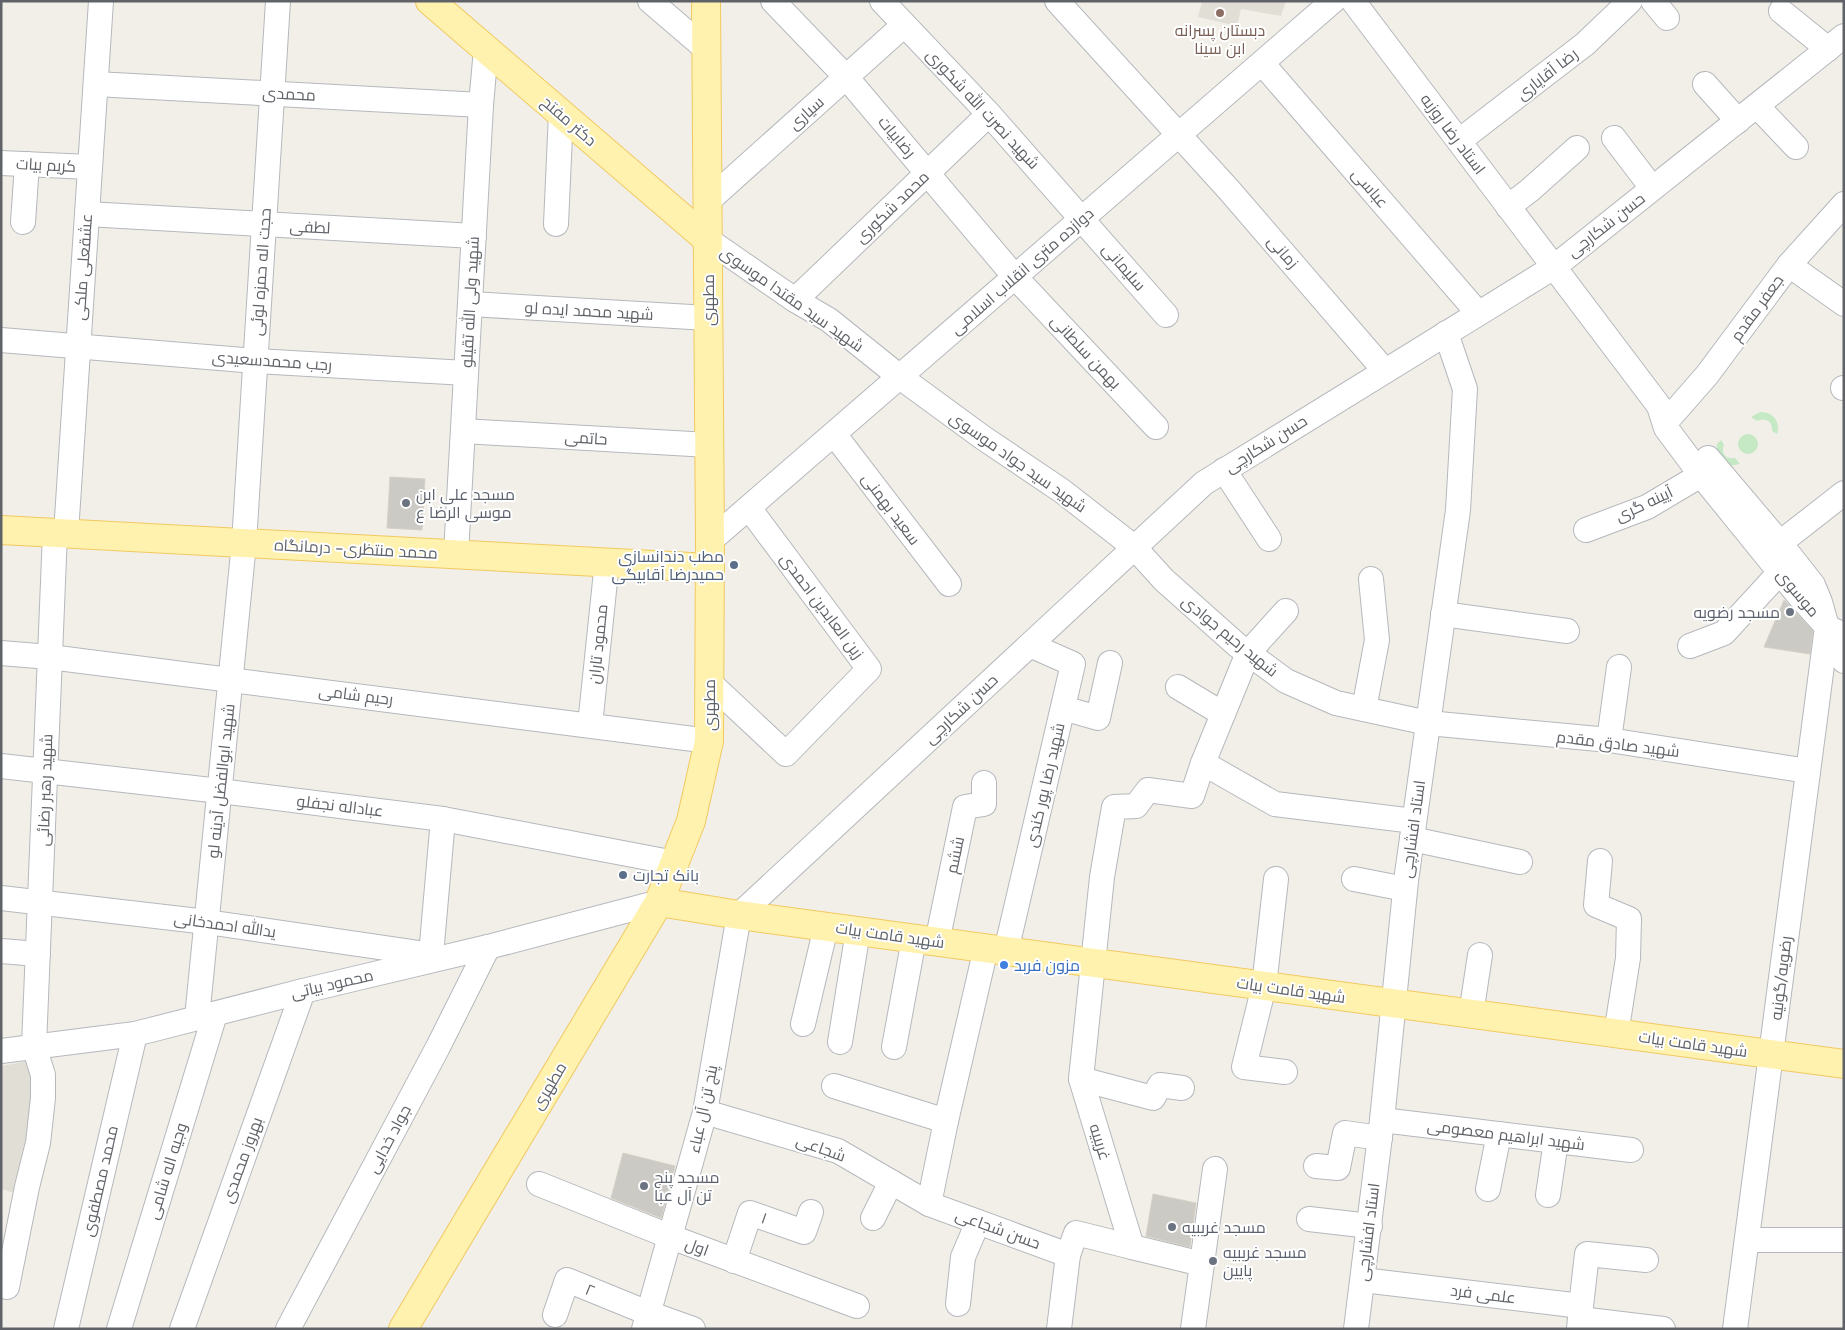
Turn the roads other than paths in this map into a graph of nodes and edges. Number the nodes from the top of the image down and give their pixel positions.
1 (101, 1) edge
2 (278, 1) edge
3 (430, 1) edge
4 (650, 1) edge
5 (706, 1) edge
6 (773, 1) edge
7 (882, 1) edge
8 (1057, 1) edge
9 (1333, 1) edge
10 (1353, 1) edge
11 (1630, 1) edge
12 (1781, 11) dead end
13 (904, 25) junction
14 (1836, 43) edge
15 (706, 49) junction
16 (486, 50) junction
17 (1262, 63) junction
18 (846, 77) junction
19 (96, 84) junction
20 (1704, 84) dead end
21 (272, 94) junction
22 (481, 105) junction
23 (1756, 106) junction
24 (561, 113) junction
25 (989, 114) junction
26 (1738, 121) junction
27 (1179, 135) junction
28 (1614, 138) dead end
29 (1459, 141) junction
30 (1796, 147) dead end
31 (1577, 148) dead end
32 (1, 163) edge
33 (27, 164) junction
34 (90, 167) junction
35 (928, 173) junction
36 (1652, 188) junction
37 (708, 201) junction
38 (1844, 204) edge
39 (1508, 207) junction
40 (87, 214) junction
41 (1082, 219) junction
42 (23, 222) dead end
43 (264, 224) junction
44 (556, 224) dead end
45 (474, 236) junction
46 (708, 240) junction
47 (1788, 265) junction
48 (1554, 267) junction
49 (1016, 277) junction
50 (795, 300) junction
51 (470, 304) junction
52 (1844, 304) edge
53 (1478, 313) junction
54 (1166, 315) dead end
55 (708, 318) junction
56 (1446, 333) junction
57 (1, 340) edge
58 (78, 345) junction
59 (256, 361) junction
60 (1385, 371) junction
61 (466, 373) junction
62 (900, 377) junction
63 (1666, 410) junction
64 (1156, 427) dead end
65 (463, 431) junction
66 (834, 434) junction
67 (709, 445) junction
68 (1224, 470) junction
69 (1701, 475) junction
70 (1844, 493) edge
71 (748, 508) junction
72 (1, 530) edge
73 (1586, 530) dead end
74 (60, 533) junction
75 (1269, 539) dead end
76 (244, 543) junction
77 (1780, 543) junction
78 (1134, 548) junction
79 (456, 554) junction
80 (710, 555) junction
81 (607, 562) junction
82 (1780, 572) junction
83 (1372, 578) dead end
84 (949, 584) dead end
85 (1286, 611) dead end
86 (1442, 614) junction
87 (1838, 628) edge
88 (1567, 631) dead end
89 (1030, 645) junction
90 (1690, 646) dead end
91 (1, 653) edge
92 (1248, 653) junction
93 (50, 657) junction
94 (1844, 660) edge
95 (1110, 663) dead end
96 (1619, 667) dead end
97 (231, 680) junction
98 (710, 682) junction
99 (1178, 687) dead end
100 (1063, 708) junction
101 (1364, 709) junction
102 (1223, 714) junction
103 (1428, 723) junction
104 (590, 725) junction
105 (1609, 740) junction
106 (710, 741) junction
107 (1203, 763) junction
108 (1, 766) edge
109 (46, 771) junction
110 (1808, 771) junction
111 (984, 784) dead end
112 (220, 791) junction
113 (443, 819) junction
114 (1413, 830) junction
115 (1600, 860) dead end
116 (1520, 862) dead end
117 (675, 863) junction
118 (1276, 879) dead end
119 (1354, 879) dead end
120 (1406, 889) junction
121 (1, 898) edge
122 (40, 902) junction
123 (659, 902) junction
124 (739, 915) junction
125 (207, 922) junction
126 (826, 926) junction
127 (858, 931) junction
128 (925, 940) junction
129 (488, 947) junction
130 (996, 950) junction
131 (1, 951) edge
132 (38, 954) junction
133 (1480, 955) dead end
134 (439, 956) junction
135 (1093, 963) junction
136 (1264, 986) junction
137 (302, 991) junction
138 (1394, 1004) junction
139 (1471, 1014) junction
140 (206, 1016) junction
141 (804, 1024) dead end
142 (134, 1034) junction
143 (1616, 1034) junction
144 (840, 1042) dead end
145 (34, 1046) junction
146 (894, 1047) dead end
147 (1, 1051) edge
148 (1772, 1055) junction
149 (1844, 1064) edge
150 (1285, 1072) dead end
151 (1081, 1079) junction
152 (834, 1086) dead end
153 (1182, 1088) dead end
154 (704, 1112) junction
155 (946, 1121) junction
156 (1380, 1129) junction
157 (1499, 1134) junction
158 (1556, 1141) junction
159 (1631, 1150) dead end
160 (1316, 1166) dead end
161 (1215, 1169) dead end
162 (891, 1182) junction
163 (540, 1184) dead end
164 (1488, 1189) dead end
165 (1548, 1196) dead end
166 (929, 1204) junction
167 (811, 1212) dead end
168 (873, 1218) dead end
169 (1309, 1219) dead end
170 (978, 1222) junction
171 (1370, 1226) junction
172 (671, 1237) junction
173 (1747, 1240) junction
174 (1844, 1240) edge
175 (1132, 1247) junction
176 (1068, 1254) junction
177 (1646, 1260) dead end
178 (734, 1261) junction
179 (1202, 1264) junction
180 (1362, 1280) junction
181 (7, 1287) dead end
182 (958, 1304) dead end
183 (857, 1306) dead end
184 (555, 1315) dead end
185 (1580, 1318) edge
186 (646, 1321) edge
187 (66, 1329) edge
188 (119, 1329) edge
189 (182, 1329) edge
190 (288, 1329) edge
191 (403, 1329) edge
192 (693, 1329) edge
193 (1059, 1329) edge
194 (1193, 1329) edge
195 (1356, 1329) edge
196 (1663, 1329) edge
197 (1735, 1329) edge

1 - 19 street, عشقعلی ملکی
2 - 21 street, حجت اله حمزه لوئی
3 - 16 main road, دکتر مفتح
4 - 15 street
5 - 15 main road, مطهری
6 - 18 street, رضابیات
7 - 13 street, شهید نصرت الله شکوری
8 - 27 street, زمانی
9 - 17 street, دوازده متری انقلاب اسلامی
10 - 29 street, استاد رضا روزبه
11 - 29 street, رضا آقایاری
12 - 14 street
13 - 18 street, سیاری
13 - 25 street, شهید نصرت الله شکوری
14 - 23 street, حسن شکارچی
15 - 37 main road, مطهری
16 - 22 street, شهید ولی الله تقیلو
16 - 24 main road, دکتر مفتح
17 - 27 street, دوازده متری انقلاب اسلامی
17 - 53 street, عباسی
18 - 35 street, رضابیات
18 - 37 street, سیاری
19 - 21 street, محمدی
19 - 34 street, عشقعلی ملکی
20 - 26 street
21 - 22 street, محمدی
21 - 43 street, حجت اله حمزه لوئی
22 - 45 street, شهید ولی الله تقیلو
23 - 26 street, حسن شکارچی
23 - 30 street
24 - 44 street
24 - 46 main road, دکتر مفتح
25 - 35 street, محمد شکوری
25 - 41 street, شهید نصرت الله شکوری
26 - 36 street, حسن شکارچی
27 - 41 street, دوازده متری انقلاب اسلامی
27 - 60 street, زمانی
28 - 36 street
29 - 39 street, استاد رضا روزبه
31 - 39 street
32 - 33 street, کریم بیات
33 - 34 street, کریم بیات
33 - 42 street
34 - 40 street, عشقعلی ملکی
35 - 49 street, رضابیات
35 - 50 street, محمد شکوری
36 - 48 street, حسن شکارچی
37 - 46 main road, مطهری
38 - 47 street, جعفر مقدم
39 - 48 street, استاد رضا روزبه
40 - 43 street, لطفی
40 - 58 street, عشقعلی ملکی
41 - 49 street, دوازده متری انقلاب اسلامی
41 - 54 street, سلیمانی
43 - 45 street, لطفی
43 - 59 street, حجت اله حمزه لوئی
45 - 51 street, شهید ولی الله تقیلو
46 - 50 street, شهید سید مقتدا موسوی
46 - 55 main road, مطهری
47 - 52 street
47 - 63 street, جعفر مقدم
48 - 53 street, حسن شکارچی
48 - 63 street, موسوی
49 - 62 street, دوازده متری انقلاب اسلامی
49 - 64 street, بهمن سلطانی
50 - 62 street, شهید سید مقتدا موسوی
51 - 55 street, شهید محمد ایده لو
51 - 61 street, شهید ولی الله تقیلو
53 - 56 street, حسن شکارچی
55 - 67 main road, مطهری
56 - 60 street, حسن شکارچی
56 - 86 street, استاد افشارچی
57 - 58 street, رجب محمدسعیدی
58 - 59 street, رجب محمدسعیدی
58 - 74 street, عشقعلی ملکی
59 - 61 street, رجب محمدسعیدی
59 - 76 street, حجت اله حمزه لوئی
60 - 68 street, حسن شکارچی
61 - 65 street, شهید ولی الله تقیلو
62 - 66 street, دوازده متری انقلاب اسلامی
62 - 78 street, شهید سید جواد موسوی
63 - 69 street, موسوی
63 - 77 street, موسوی
65 - 67 street, حاتمی
65 - 79 street, شهید ولی الله تقیلو
66 - 71 street, دوازده متری انقلاب اسلامی
66 - 84 street, سعید بهمنی
67 - 80 main road, مطهری
68 - 75 street
68 - 78 street, حسن شکارچی
69 - 73 street, آیینه گری
69 - 82 street, موسوی
70 - 77 street
71 - 80 street, دوازده متری انقلاب اسلامی
71 - 98 street, زین العابدین احمدی
72 - 74 main road, محمد منتظری- درمانگاه
74 - 76 main road, محمد منتظری- درمانگاه
74 - 93 street, شهید رهبر رضائی
76 - 79 main road, محمد منتظری- درمانگاه
76 - 97 street, شهید ابوالفضل آدینه لو
77 - 87 street, موسوی
78 - 89 street, حسن شکارچی
78 - 92 street, شهید رحیم جوادی
79 - 81 main road, محمد منتظری- درمانگاه
80 - 81 main road, محمد منتظری- درمانگاه
80 - 98 main road, مطهری
81 - 104 street, محمود تاران
82 - 87 street, موسوی
82 - 90 street
83 - 101 street
85 - 92 street
86 - 88 street
86 - 103 street, استاد افشارچی
87 - 94 street
87 - 110 street, رضویه/گونیه
89 - 100 street, شهید رضا پور کندی
89 - 124 street, حسن شکارچی
91 - 93 street, رحیم شامی
92 - 101 street, شهید رحیم جوادی
92 - 102 street
93 - 97 street, رحیم شامی
93 - 109 street, شهید رهبر رضائی
95 - 100 street
96 - 105 street
97 - 104 street, رحیم شامی
97 - 112 street, شهید ابوالفضل آدینه لو
98 - 106 main road, مطهری
99 - 102 street
100 - 130 street, شهید رضا پور کندی
101 - 103 street, شهید رحیم جوادی
102 - 107 street
103 - 105 street, شهید صادق مقدم
103 - 114 street, استاد افشارچی
104 - 106 street, رحیم شامی
105 - 110 street, شهید صادق مقدم
106 - 117 main road, مطهری
107 - 114 street
107 - 135 street, غریبیه
108 - 109 street, عباداله نجفلو
109 - 112 street, عباداله نجفلو
109 - 122 street, شهید رهبر رضائی
110 - 148 street, رضویه/گونیه
111 - 128 street, ششم
112 - 113 street, عباداله نجفلو
112 - 125 street, شهید ابوالفضل آدینه لو
113 - 117 street, عباداله نجفلو
113 - 134 street
114 - 116 street
114 - 120 street, استاد افشارچی
115 - 143 street
117 - 123 main road, مطهری
118 - 136 street
119 - 120 street
120 - 138 street, استاد افشارچی
121 - 122 street, یدالله احمدخانی
122 - 125 street, یدالله احمدخانی
122 - 132 street, شهید رهبر رضائی
123 - 124 main road, شهید قامت بیات
123 - 129 street, محمود بیاتی
123 - 191 main road, مطهری
124 - 126 main road, شهید قامت بیات
124 - 154 street, پنج تن آل عباء
125 - 134 street, یدالله احمدخانی
125 - 140 street, شهید ابوالفضل آدینه لو
126 - 127 main road, شهید قامت بیات
126 - 141 street
127 - 128 main road, شهید قامت بیات
127 - 144 street
128 - 130 main road, شهید قامت بیات
128 - 146 street
129 - 134 street, محمود بیاتی
129 - 190 street, جواد خدایی
130 - 135 main road, شهید قامت بیات
130 - 155 street, شهید رضا پور کندی
131 - 132 street
132 - 145 street, شهید رهبر رضائی
133 - 139 street
134 - 137 street, محمود بیاتی
135 - 136 main road, شهید قامت بیات
135 - 151 street, غریبیه
136 - 138 main road, شهید قامت بیات
136 - 150 street
137 - 140 street, محمود بیاتی
137 - 189 street, بهروز محمدی
138 - 139 main road, شهید قامت بیات
138 - 156 street, استاد افشارچی
139 - 143 main road, شهید قامت بیات
140 - 142 street, محمود بیاتی
140 - 188 street, وجیه اله شامی
142 - 145 street, محمود بیاتی
142 - 187 street, محمد مصطفوی
143 - 148 main road, شهید قامت بیات
145 - 147 street, محمود بیاتی
145 - 181 street
148 - 149 main road, شهید قامت بیات
148 - 173 street, رضویه/گونیه
151 - 153 street
151 - 175 street, غریبیه
152 - 155 street
154 - 162 street, شجاعی
154 - 172 street, پنج تن آل عباء
155 - 166 street, شهید رضا پور کندی
156 - 157 street, شهید ابراهیم معصومی
156 - 160 street, شهید ابراهیم معصومی
156 - 171 street, استاد افشارچی
157 - 158 street, شهید ابراهیم معصومی
157 - 164 street
158 - 159 street, شهید ابراهیم معصومی
158 - 165 street
161 - 179 street
162 - 166 street, شجاعی
162 - 168 street
163 - 172 street, اول
166 - 170 street, حسن شجاعی
167 - 178 street, ۱
169 - 171 street
170 - 176 street, حسن شجاعی
170 - 182 street
171 - 180 street, استاد افشارچی
172 - 178 street, اول
172 - 186 street, پنج تن آل عباء
173 - 174 street
173 - 197 street, رضویه/گونیه
175 - 176 street
175 - 179 street
176 - 193 street
177 - 185 street
178 - 183 street, اول
179 - 194 street
180 - 185 street, علمی فرد
180 - 195 street, استاد افشارچی
184 - 186 street, ۲
185 - 196 street, علمی فرد
186 - 192 street

